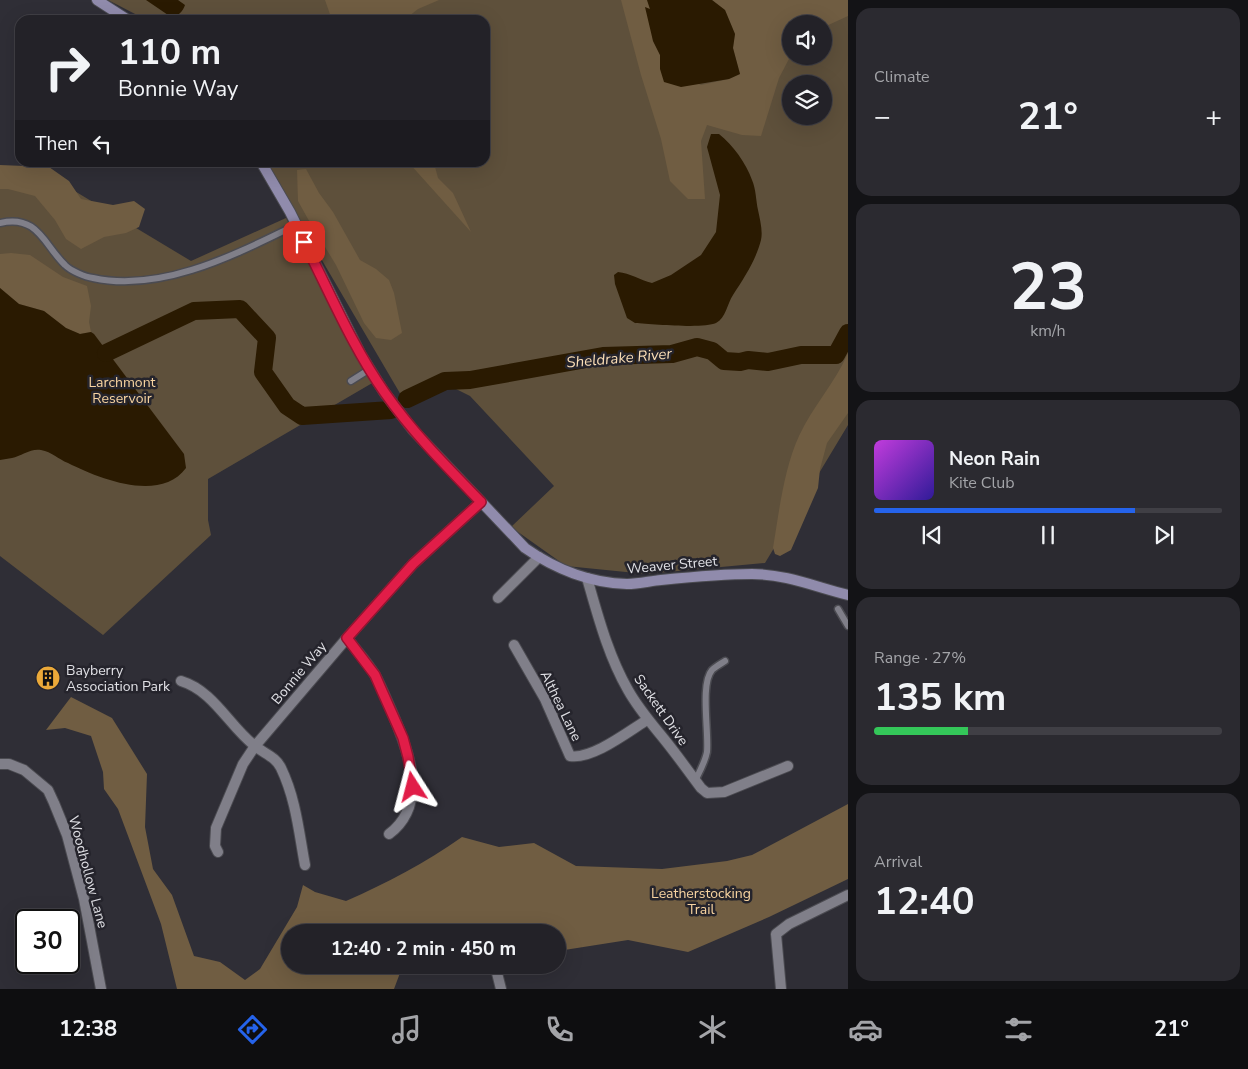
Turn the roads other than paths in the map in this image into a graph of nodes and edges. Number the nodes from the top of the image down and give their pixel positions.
1 (97, 0) edge
2 (120, 15) edge
3 (264, 167) edge
4 (0, 223) edge
5 (296, 225) junction
6 (370, 369) junction
7 (351, 381) dead end
8 (481, 502) junction
9 (539, 558) junction
10 (587, 578) junction
11 (848, 595) edge
12 (498, 598) dead end
13 (838, 609) dead end
14 (848, 626) edge
15 (347, 638) junction
16 (514, 645) dead end
17 (726, 661) dead end
18 (181, 681) dead end
19 (647, 720) junction
20 (255, 746) junction
21 (0, 764) edge
22 (788, 766) dead end
23 (695, 781) junction
24 (389, 834) dead end
25 (218, 852) dead end
26 (305, 865) dead end
27 (848, 895) edge
28 (497, 974) edge
29 (102, 989) edge
30 (501, 989) edge
31 (780, 989) edge

1 - 2 main road
3 - 5 main road, Weaver Street
4 - 5 lane
5 - 6 main road, Weaver Street
6 - 7 lane
6 - 8 main road, Weaver Street
8 - 9 main road, Weaver Street
8 - 15 street, Bonnie Way
9 - 10 main road, Weaver Street
9 - 12 street
10 - 11 main road, Weaver Street
10 - 19 street, Sackett Drive
13 - 14 lane
15 - 20 street, Bonnie Way
15 - 24 street
16 - 19 street, Althea Lane
17 - 23 lane
18 - 20 street
19 - 23 street, Sackett Drive
20 - 25 street, Bonnie Way
20 - 26 street
21 - 29 street, Woodhollow Lane
22 - 23 street, Sackett Drive
27 - 31 street
28 - 30 street

